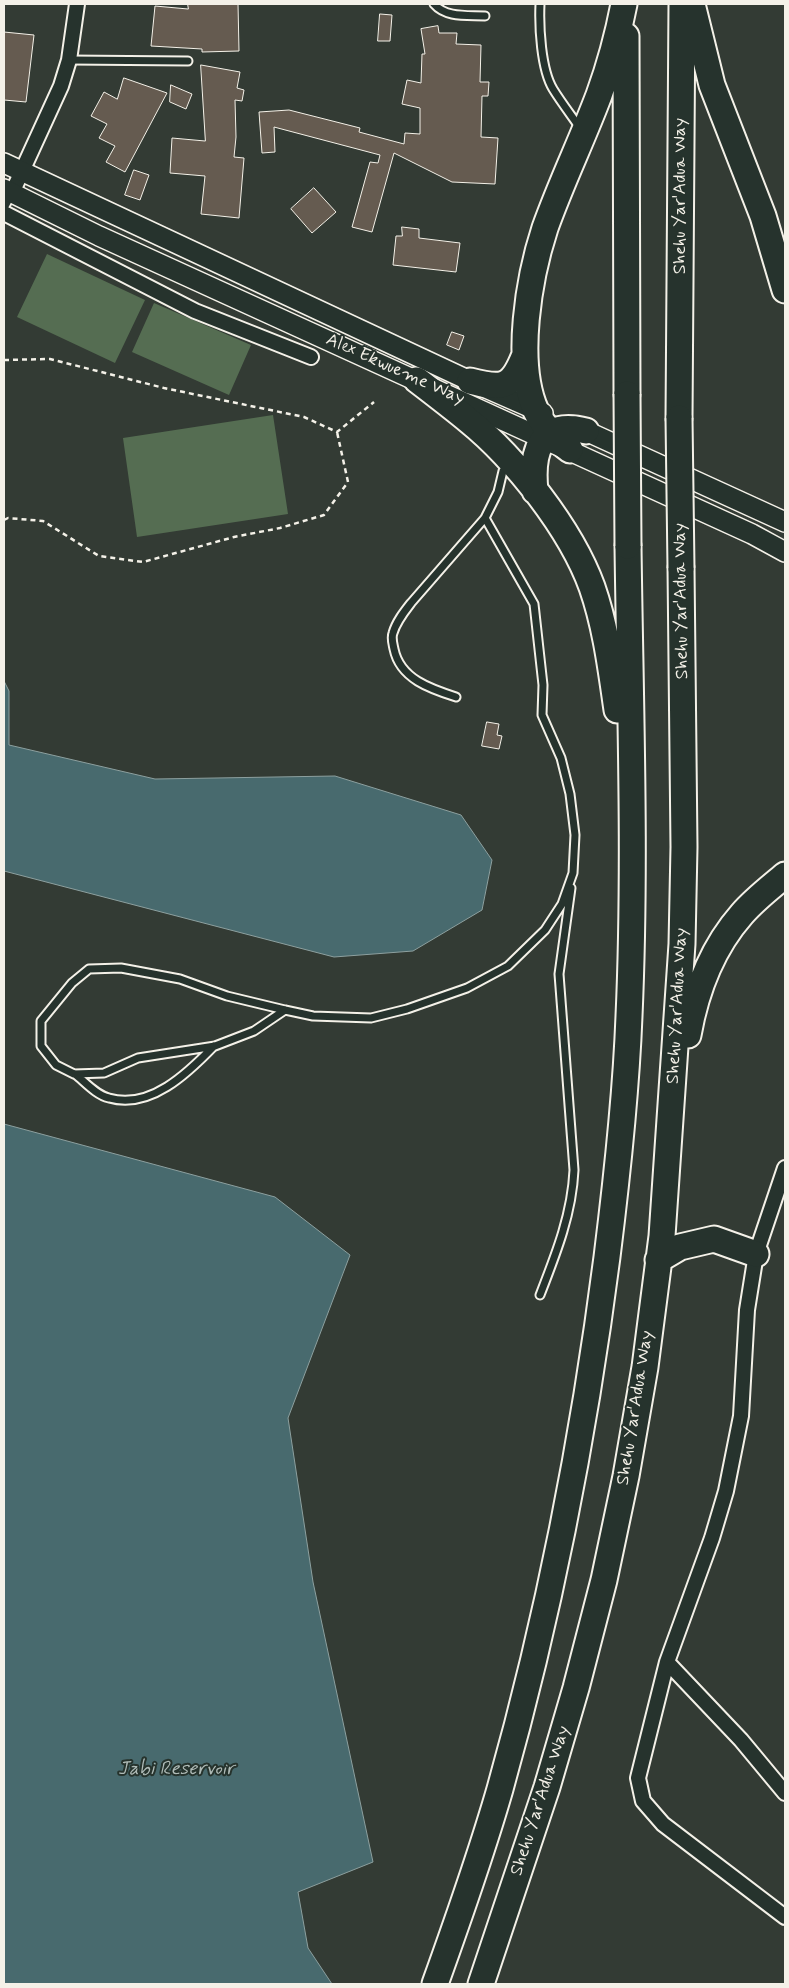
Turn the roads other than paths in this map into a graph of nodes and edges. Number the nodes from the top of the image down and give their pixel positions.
1 (77, 4) edge
2 (434, 4) edge
3 (540, 4) edge
4 (625, 4) edge
5 (682, 4) edge
6 (692, 4) edge
7 (485, 16) dead end
8 (69, 60) junction
9 (188, 61) dead end
10 (584, 133) junction
11 (4, 163) edge
12 (22, 173) junction
13 (6, 197) edge
14 (4, 213) edge
15 (785, 290) edge
16 (311, 357) dead end
17 (524, 357) junction
18 (417, 380) junction
19 (470, 381) junction
20 (536, 410) junction
21 (586, 430) junction
22 (547, 436) junction
23 (570, 450) joint
24 (512, 463) junction
25 (535, 491) junction
26 (485, 518) junction
27 (785, 522) edge
28 (785, 552) edge
29 (456, 697) dead end
30 (632, 804) junction
31 (573, 873) junction
32 (785, 875) edge
33 (285, 1010) junction
34 (215, 1046) junction
35 (75, 1074) junction
36 (669, 1136) junction
37 (785, 1168) edge
38 (756, 1254) junction
39 (658, 1260) junction
40 (540, 1295) dead end
41 (667, 1662) junction
42 (785, 1793) edge
43 (785, 1917) edge
44 (435, 1984) edge
45 (480, 1984) edge

1 - 8 street
2 - 7 lane
3 - 10 lane
4 - 10 highway
4 - 30 highway, bridge
5 - 36 highway, Shehu Yar'Adua Way, bridge
6 - 15 highway
8 - 9 lane
8 - 12 street
10 - 17 highway
11 - 12 street, Alex Ekwueme Way
12 - 13 street
12 - 19 street, Alex Ekwueme Way
13 - 18 street, Alex Ekwueme Way
14 - 16 street
17 - 19 highway
17 - 20 highway
18 - 22 street, Alex Ekwueme Way
18 - 24 highway
19 - 20 street, Alex Ekwueme Way
20 - 21 street, Alex Ekwueme Way
20 - 22 highway
21 - 22 highway
21 - 27 street, Alex Ekwueme Way
22 - 23 highway
22 - 25 highway
23 - 28 street
24 - 25 highway
24 - 26 lane
25 - 30 highway
26 - 29 lane
26 - 31 lane
30 - 44 highway
31 - 33 lane
31 - 40 lane
32 - 36 highway
33 - 34 lane
33 - 35 lane
34 - 35 lane
34 - 35 lane
36 - 39 highway, Shehu Yar'Adua Way
37 - 38 street
38 - 39 highway
38 - 41 street
39 - 45 highway, Shehu Yar'Adua Way
41 - 42 street
41 - 43 street

